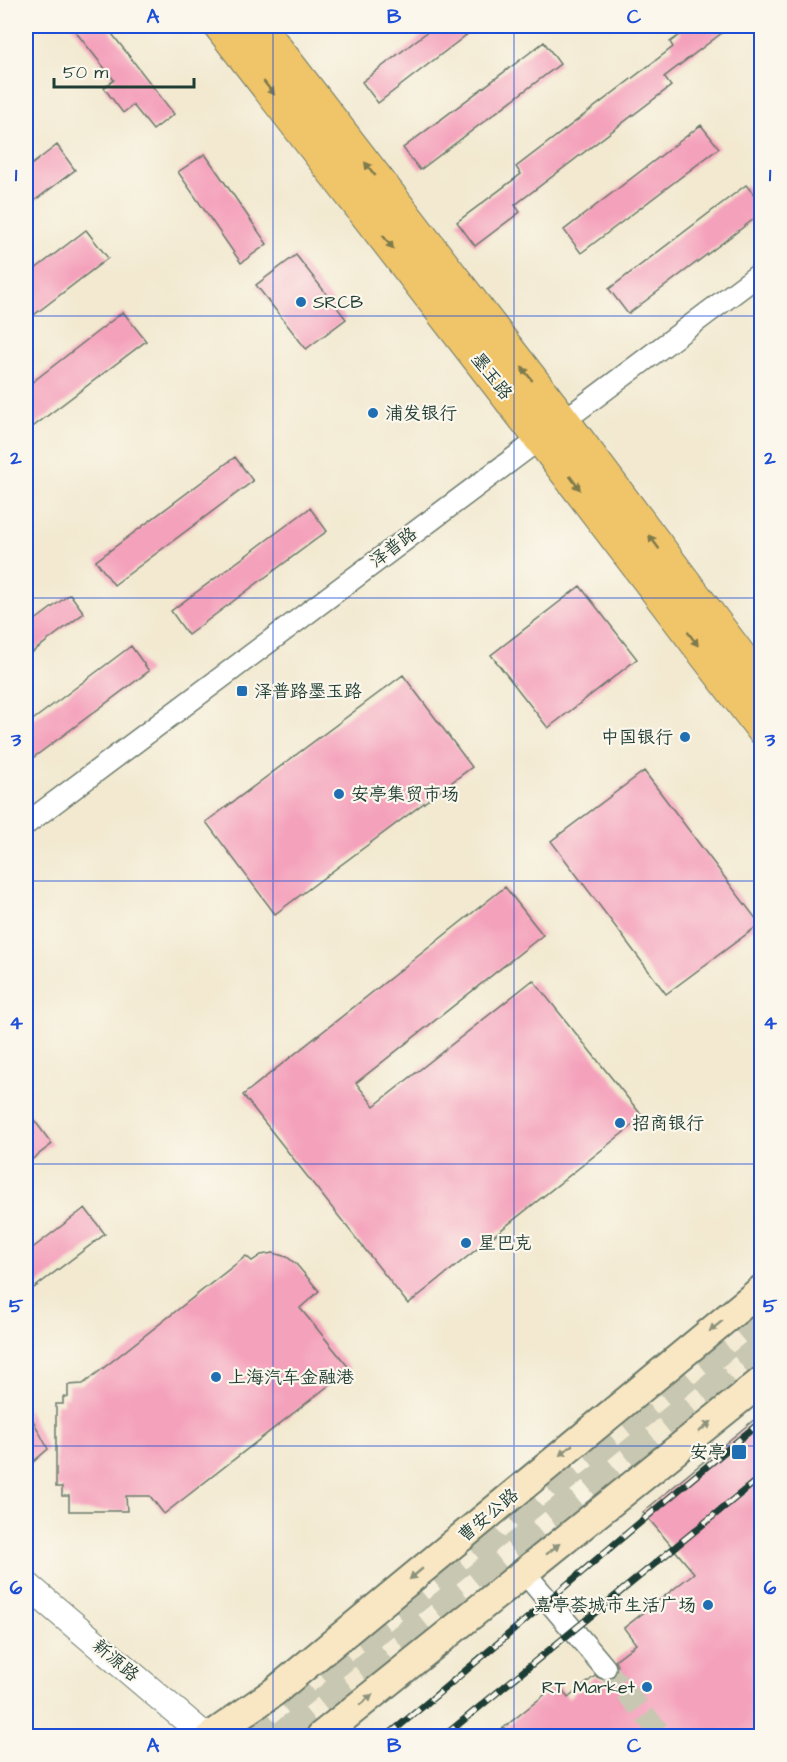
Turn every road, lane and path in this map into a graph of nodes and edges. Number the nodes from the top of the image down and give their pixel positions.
1 (220, 26) edge
2 (260, 26) edge
3 (762, 273) edge
4 (551, 429) junction
5 (762, 685) edge
6 (762, 729) edge
7 (26, 825) edge
8 (762, 1289) edge
9 (762, 1381) edge
10 (524, 1572) junction
11 (26, 1584) edge
12 (605, 1668) tunnel mouth
13 (205, 1737) edge
14 (211, 1737) edge
15 (321, 1737) edge

1 -> 4 main road, 墨玉路
4 -> 2 main road, 墨玉路
3 - 4 street, 泽普路
5 -> 4 main road, 墨玉路
4 -> 6 main road, 墨玉路
4 - 7 street, 泽普路
8 -> 14 main road, 曹安公路
10 -> 9 main road
10 - 12 street
15 -> 10 main road
11 - 13 street, 新源路

